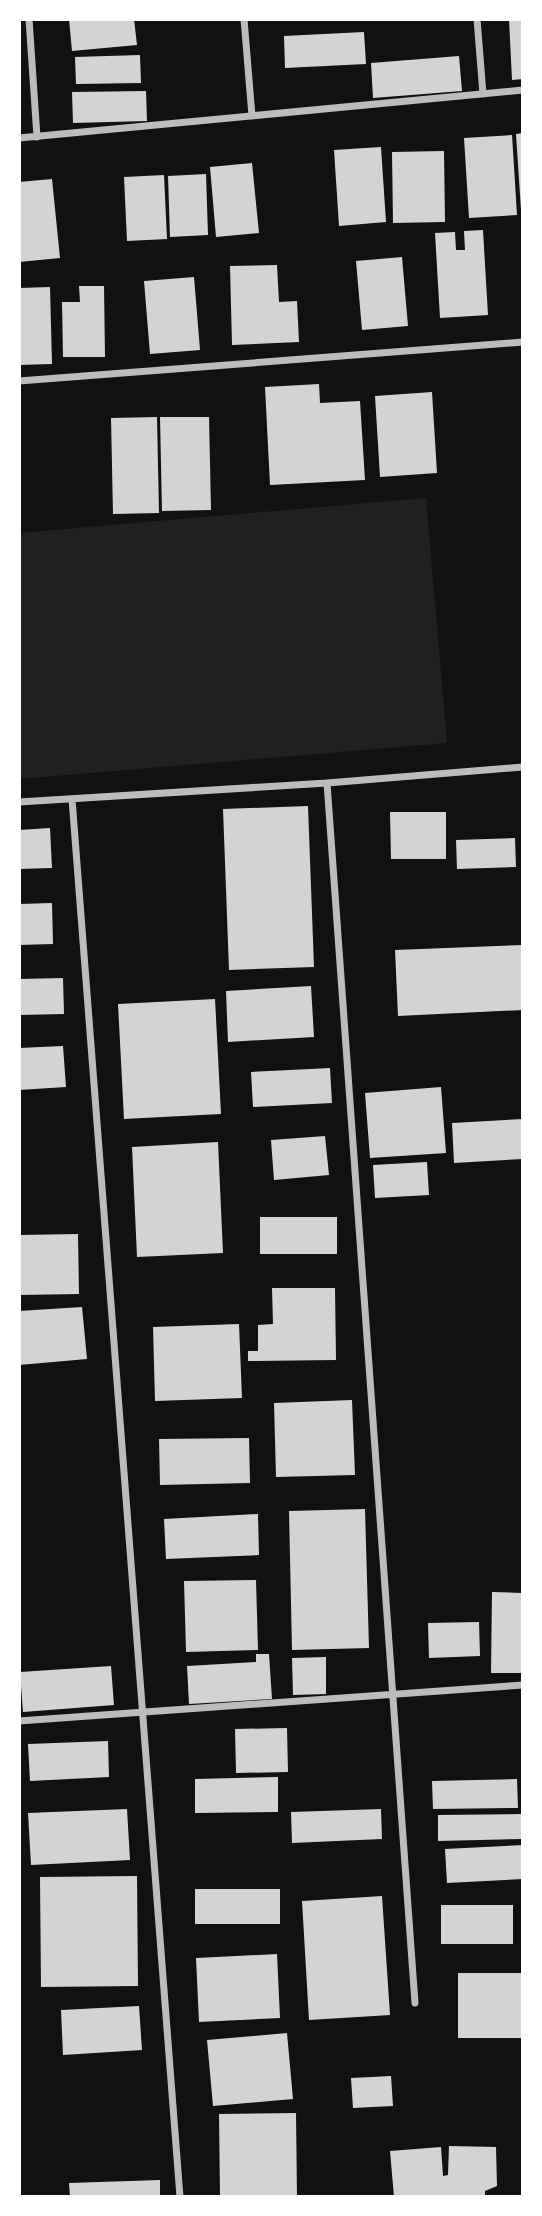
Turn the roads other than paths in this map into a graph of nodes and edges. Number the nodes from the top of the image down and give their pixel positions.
1 (29, 19) edge
2 (244, 19) edge
3 (477, 19) edge
4 (523, 90) edge
5 (483, 94) junction
6 (252, 116) junction
7 (37, 137) junction
8 (19, 138) edge
9 (523, 342) edge
10 (19, 381) edge
11 (523, 767) edge
12 (327, 783) junction
13 (72, 799) junction
14 (19, 802) edge
15 (523, 1685) edge
16 (393, 1694) junction
17 (143, 1713) junction
18 (19, 1721) edge
19 (415, 2003) dead end
20 (180, 2197) edge

1 - 7 street
2 - 6 street
3 - 5 street
4 - 5 street
5 - 6 street
6 - 7 street
7 - 8 street
9 - 10 street
11 - 12 street
12 - 13 street
12 - 16 street
13 - 14 street
13 - 17 street
15 - 16 street
16 - 17 street
16 - 19 street
17 - 18 street
17 - 20 street

